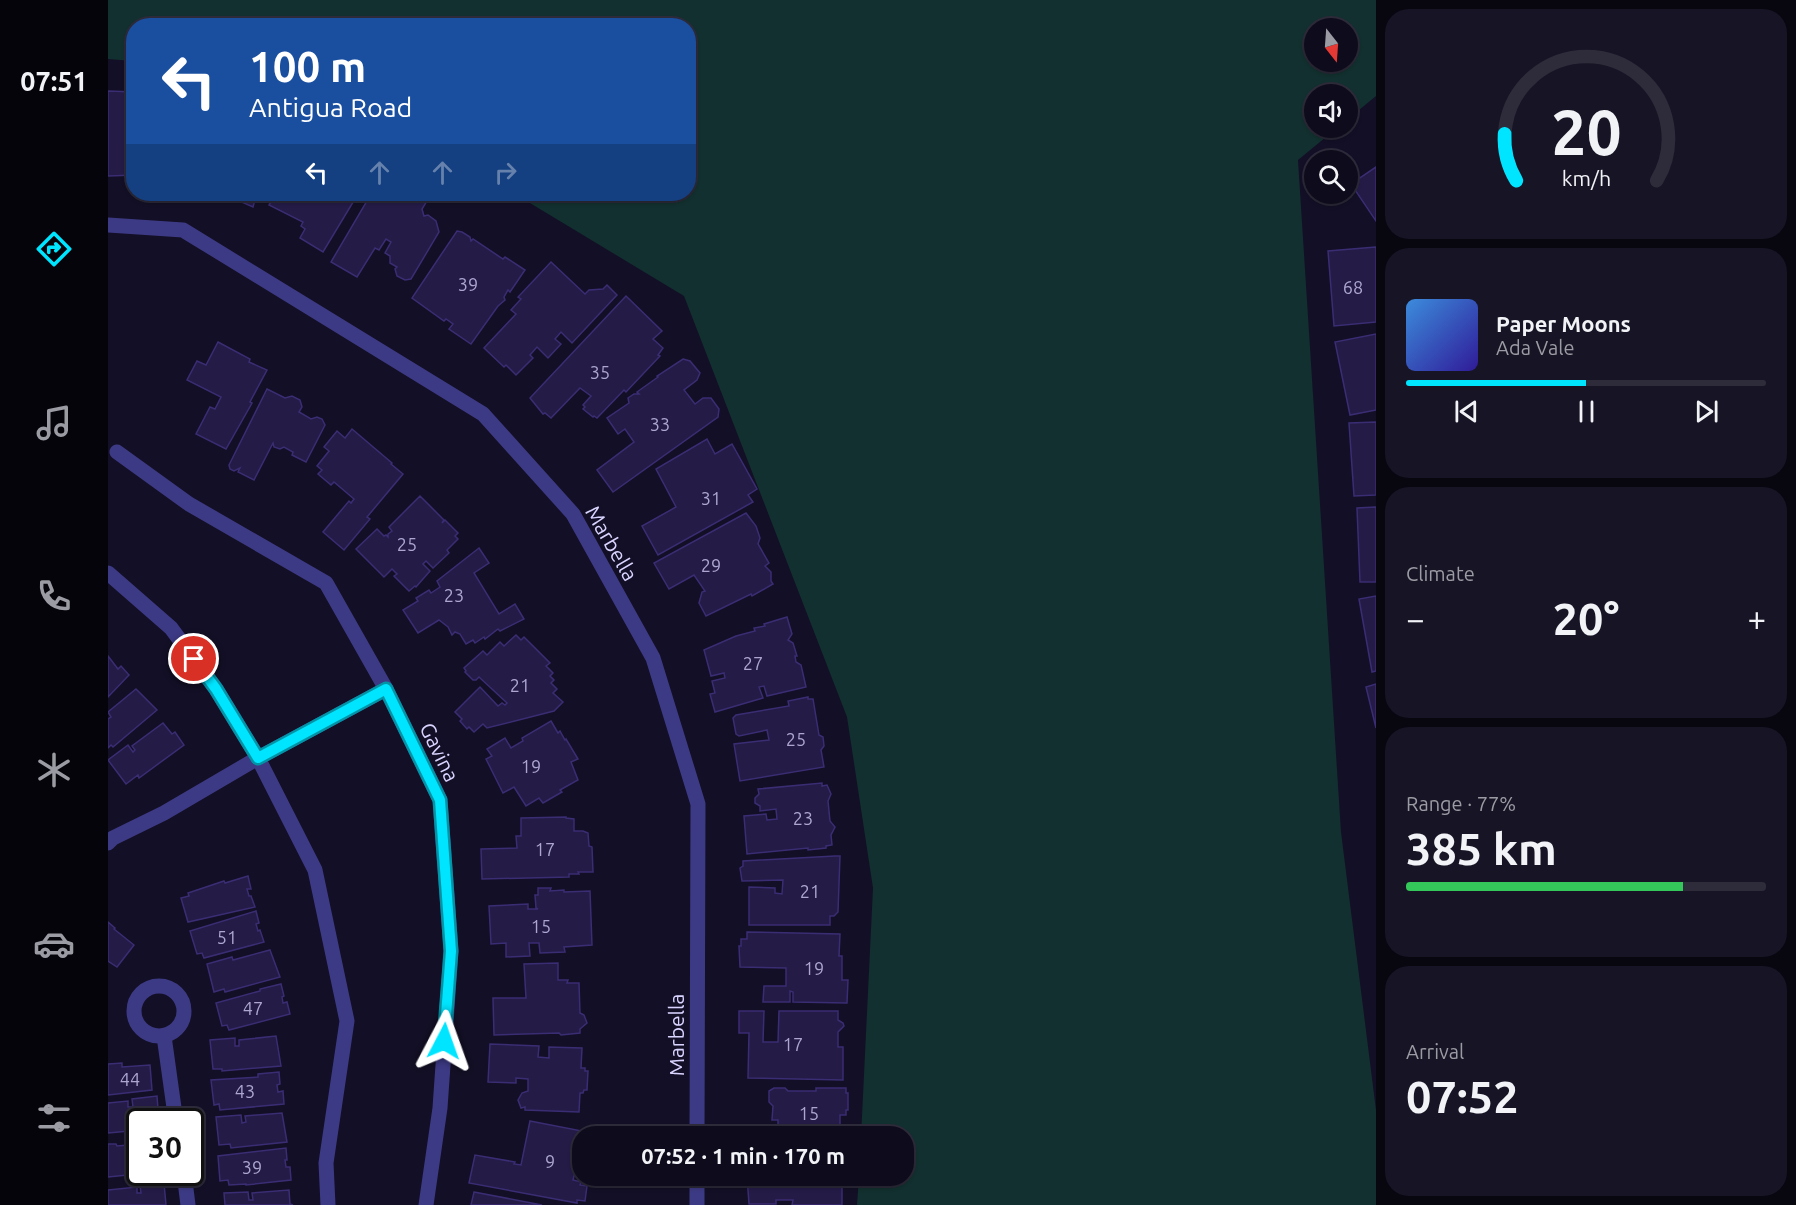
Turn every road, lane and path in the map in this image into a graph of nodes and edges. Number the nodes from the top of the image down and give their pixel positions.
1 (108, 225) edge
2 (117, 452) dead end
3 (108, 573) edge
4 (386, 689) junction
5 (258, 758) junction
6 (110, 837) edge
7 (164, 1036) dead end
8 (174, 1108) edge
9 (697, 1126) edge
10 (186, 1186) edge
11 (697, 1186) edge
12 (188, 1205) edge
13 (328, 1205) edge
14 (426, 1205) edge
15 (697, 1205) edge

1 - 9 street, Marbella
2 - 4 street, Gavina
3 - 5 street
4 - 5 street
4 - 14 street, Gavina
5 - 6 street
5 - 13 street
7 - 8 street
10 - 12 street
11 - 15 street

